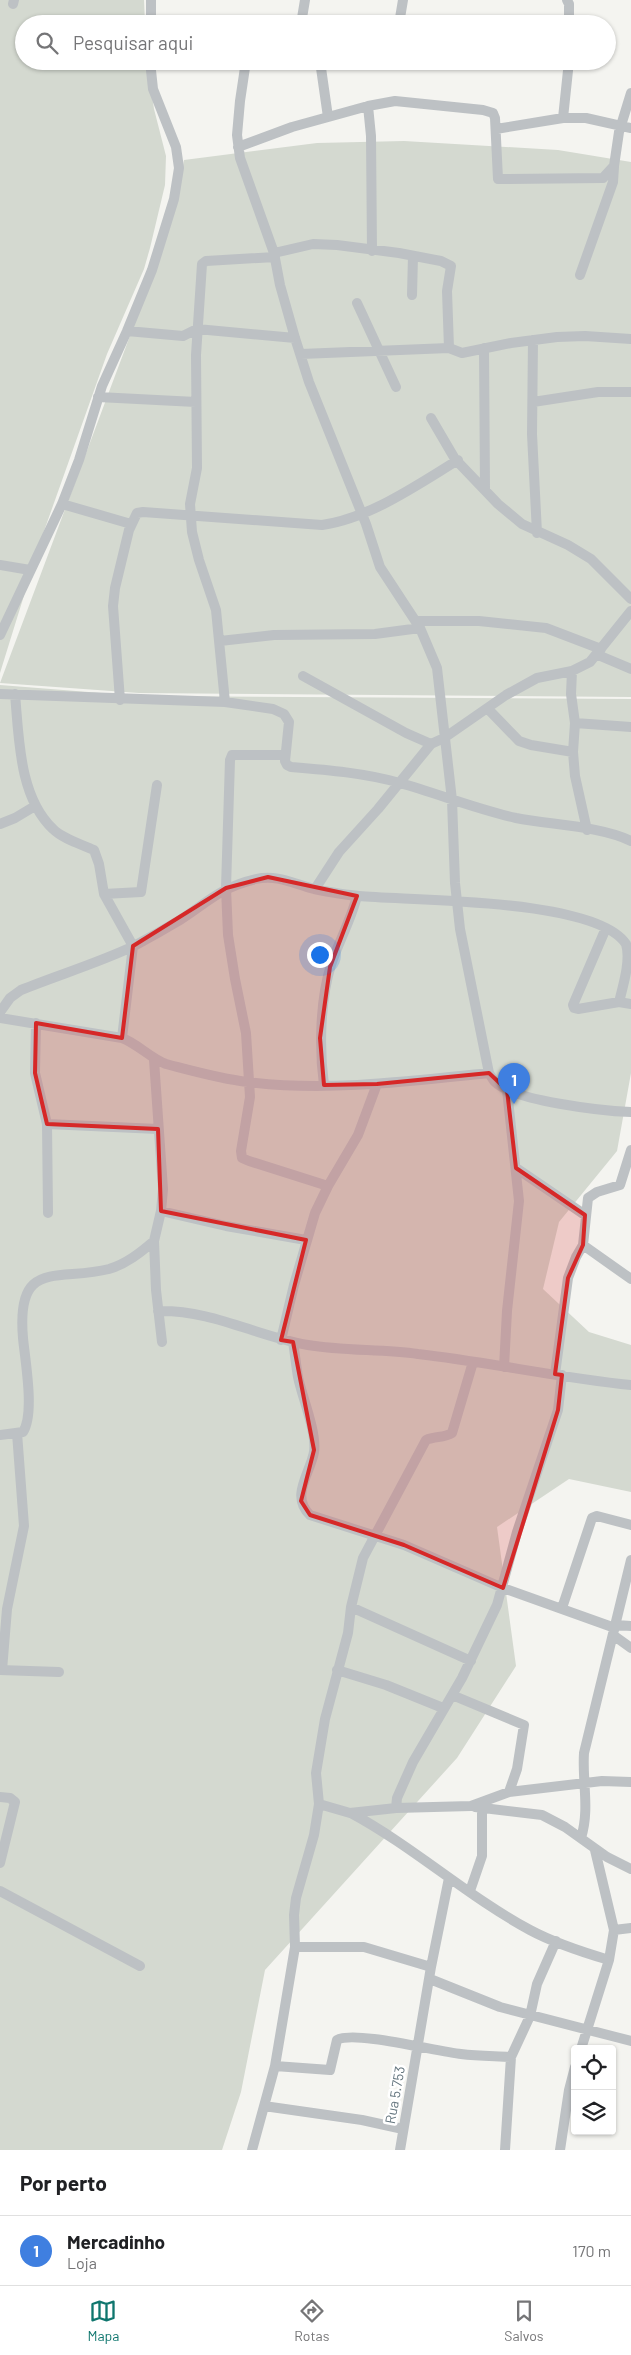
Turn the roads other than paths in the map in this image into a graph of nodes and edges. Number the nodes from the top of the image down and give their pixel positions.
1 (151, 0) edge
2 (305, 0) edge
3 (403, 0) edge
4 (567, 0) edge
5 (151, 15) edge
6 (302, 15) edge
7 (400, 15) edge
8 (569, 15) edge
9 (151, 70) edge
10 (245, 70) edge
11 (321, 70) edge
12 (567, 70) edge
13 (631, 93) edge
14 (368, 106) junction
15 (328, 117) junction
16 (563, 118) junction
17 (626, 127) edge
18 (496, 128) junction
19 (238, 147) junction
20 (608, 180) junction
21 (372, 251) junction
22 (275, 255) junction
23 (413, 256) junction
24 (580, 275) dead end
25 (412, 295) dead end
26 (357, 303) dead end
27 (197, 329) junction
28 (127, 332) junction
29 (295, 338) junction
30 (631, 339) edge
31 (533, 340) junction
32 (449, 348) junction
33 (484, 348) junction
34 (378, 349) junction
35 (300, 354) junction
36 (396, 386) dead end
37 (631, 392) edge
38 (98, 397) junction
39 (196, 402) junction
40 (533, 402) junction
41 (431, 418) dead end
42 (458, 460) junction
43 (485, 490) junction
44 (62, 504) junction
45 (362, 513) junction
46 (191, 517) junction
47 (131, 524) junction
48 (537, 533) junction
49 (0, 565) edge
50 (30, 570) junction
51 (631, 599) edge
52 (631, 611) edge
53 (418, 625) junction
54 (0, 635) edge
55 (220, 641) junction
56 (599, 652) junction
57 (631, 669) edge
58 (572, 671) junction
59 (303, 676) dead end
60 (0, 694) edge
61 (15, 694) junction
62 (120, 700) junction
63 (225, 702) junction
64 (488, 709) junction
65 (575, 723) junction
66 (631, 727) edge
67 (444, 738) junction
68 (430, 744) junction
69 (574, 752) junction
70 (285, 755) junction
71 (399, 783) junction
72 (157, 785) dead end
73 (452, 800) junction
74 (35, 806) junction
75 (0, 824) edge
76 (587, 830) junction
77 (631, 841) edge
78 (226, 888) junction
79 (314, 889) junction
80 (104, 894) junction
81 (358, 896) junction
82 (457, 902) junction
83 (606, 928) junction
84 (134, 946) junction
85 (619, 1002) junction
86 (631, 1004) edge
87 (0, 1012) edge
88 (0, 1018) edge
89 (36, 1023) junction
90 (122, 1038) junction
91 (154, 1060) junction
92 (489, 1073) junction
93 (249, 1082) junction
94 (376, 1084) junction
95 (324, 1085) junction
96 (507, 1090) junction
97 (631, 1112) edge
98 (47, 1124) junction
99 (158, 1129) junction
100 (631, 1150) edge
101 (516, 1168) junction
102 (328, 1186) junction
103 (162, 1211) junction
104 (48, 1213) dead end
105 (585, 1215) junction
106 (306, 1240) junction
107 (154, 1241) junction
108 (583, 1245) junction
109 (631, 1279) edge
110 (158, 1311) junction
111 (281, 1340) junction
112 (162, 1342) dead end
113 (293, 1342) junction
114 (473, 1362) junction
115 (504, 1367) junction
116 (558, 1375) junction
117 (631, 1385) edge
118 (17, 1433) junction
119 (0, 1435) edge
120 (631, 1525) edge
121 (373, 1537) junction
122 (631, 1560) edge
123 (503, 1588) junction
124 (351, 1607) junction
125 (562, 1608) junction
126 (631, 1626) edge
127 (615, 1629) junction
128 (631, 1648) edge
129 (471, 1662) junction
130 (1, 1670) edge
131 (337, 1670) junction
132 (59, 1672) dead end
133 (452, 1694) junction
134 (443, 1708) junction
135 (631, 1782) edge
136 (584, 1783) junction
137 (508, 1792) junction
138 (0, 1797) edge
139 (319, 1804) junction
140 (471, 1806) junction
141 (482, 1807) junction
142 (396, 1808) junction
143 (350, 1813) junction
144 (581, 1838) junction
145 (595, 1850) junction
146 (0, 1863) edge
147 (631, 1869) edge
148 (449, 1878) junction
149 (0, 1891) edge
150 (470, 1891) junction
151 (631, 1928) edge
152 (614, 1930) junction
153 (556, 1942) junction
154 (296, 1948) junction
155 (609, 1960) junction
156 (140, 1966) dead end
157 (430, 1967) junction
158 (430, 1979) junction
159 (530, 2016) junction
160 (588, 2030) junction
161 (631, 2041) edge
162 (582, 2045) edge
163 (418, 2046) junction
164 (511, 2056) junction
165 (275, 2066) junction
166 (571, 2082) edge
167 (264, 2106) junction
168 (403, 2129) junction
169 (252, 2150) edge
170 (400, 2150) edge
171 (505, 2150) edge
172 (560, 2150) edge

1 - 5 street
2 - 6 street
3 - 7 street
4 - 8 street
9 - 28 street
10 - 19 street
11 - 15 street
12 - 16 street
13 - 17 street
14 - 15 street
14 - 18 street
14 - 21 street
15 - 19 street
16 - 17 street
16 - 18 street
17 - 20 street
18 - 20 street
19 - 22 street
20 - 24 street
21 - 22 street
21 - 23 street
22 - 27 street
22 - 29 street
23 - 25 street
23 - 32 street
26 - 34 street
27 - 28 street
27 - 29 street
27 - 39 street
28 - 38 street
29 - 35 street
30 - 31 street
31 - 33 street
31 - 40 street
32 - 33 street
32 - 34 street
33 - 43 street
34 - 35 street
34 - 36 street
35 - 45 street
37 - 40 street
38 - 39 street
38 - 44 street
39 - 46 street
40 - 48 street
41 - 42 street
42 - 43 street
42 - 45 street
43 - 48 street
44 - 47 street
44 - 50 street
45 - 46 street
45 - 53 street
46 - 47 street
46 - 55 street
47 - 62 street
48 - 51 street
49 - 50 street
50 - 54 street
52 - 56 street
53 - 55 street
53 - 56 street
53 - 67 street
55 - 63 street
56 - 57 street
56 - 58 street
58 - 64 street
58 - 65 street
59 - 68 street
60 - 61 street
61 - 62 street
61 - 74 street
62 - 63 street
63 - 70 street
64 - 67 street
64 - 69 street
65 - 66 street
65 - 69 street
67 - 68 street
67 - 73 street
68 - 71 street
69 - 76 street
70 - 71 street
70 - 78 street
71 - 73 street
71 - 79 street
72 - 80 street
73 - 76 street
73 - 82 street
74 - 75 street
74 - 80 street
76 - 77 street
78 - 79 street
78 - 84 street
78 - 93 street
79 - 81 street
80 - 84 street
81 - 82 street
81 - 95 street
82 - 83 street
82 - 92 street
83 - 85 street
83 - 85 street
84 - 87 street
84 - 90 street
85 - 86 street
88 - 89 street
89 - 90 street
89 - 98 street
90 - 91 street
91 - 93 street
91 - 99 street
92 - 94 street
92 - 96 street
93 - 95 street
93 - 102 street
94 - 95 street
94 - 102 street
96 - 97 street
96 - 101 street
98 - 99 street
98 - 104 street
99 - 103 street
100 - 105 street
101 - 105 street
101 - 115 street
102 - 106 street
103 - 106 street
103 - 107 street
105 - 108 street
106 - 111 street
107 - 110 street
107 - 118 street
108 - 109 street
108 - 116 street
110 - 111 street
110 - 112 street
111 - 113 street
113 - 114 street
113 - 121 street
114 - 115 street
114 - 121 street
115 - 116 street
116 - 117 street
116 - 123 street
118 - 119 street
118 - 130 street
120 - 125 street
121 - 123 street
121 - 124 street
122 - 127 street
123 - 125 street
123 - 129 street
124 - 129 street
124 - 131 street
125 - 127 street
126 - 127 street
127 - 128 street
127 - 136 street
129 - 133 street
130 - 132 street
131 - 134 street
131 - 139 street
133 - 134 street
133 - 137 street
134 - 142 street
135 - 136 street
136 - 137 street
136 - 144 street
137 - 140 street
138 - 146 street
139 - 143 street
139 - 154 street
140 - 141 street
140 - 142 street
141 - 144 street
141 - 150 street
142 - 143 street
143 - 148 street
144 - 145 street
145 - 147 street
145 - 152 street
148 - 150 street
148 - 157 street, Rua 5.753
149 - 156 street
150 - 153 street
151 - 152 street
152 - 155 street
153 - 155 street
153 - 159 street
154 - 157 street
154 - 165 street
155 - 160 street
157 - 158 street, Rua 5.753
158 - 159 street
158 - 163 street, Rua 5.753
159 - 160 street
159 - 164 street
160 - 161 street
160 - 162 street
163 - 164 street
163 - 165 street
163 - 168 street, Rua 5.753
164 - 171 street
165 - 167 street
166 - 172 street
167 - 168 street
167 - 169 street
168 - 170 street, Rua 5.753

